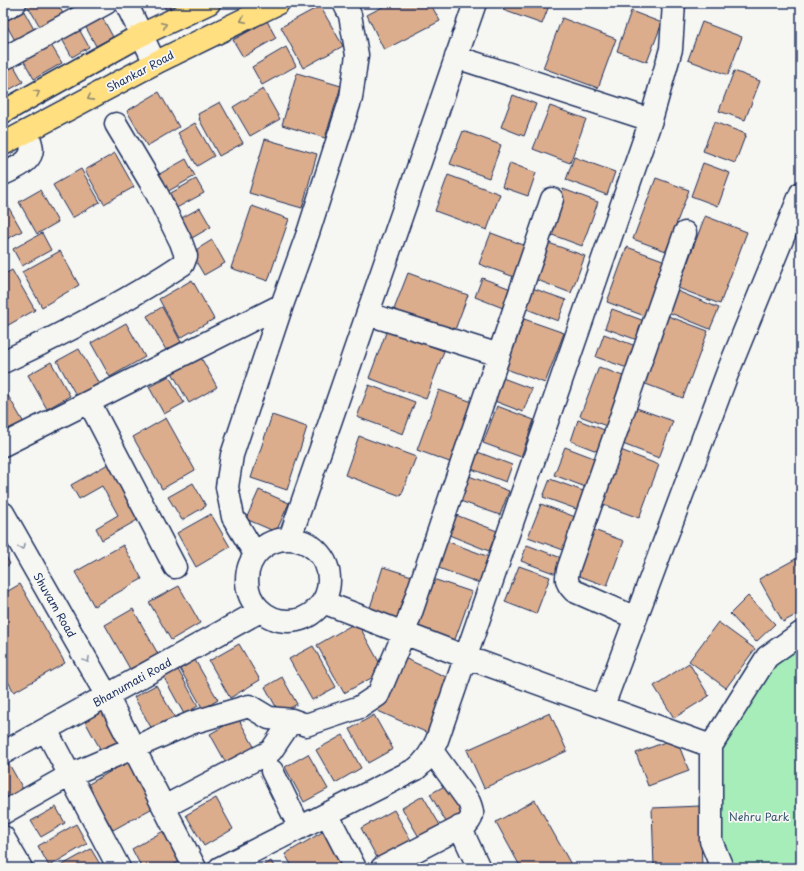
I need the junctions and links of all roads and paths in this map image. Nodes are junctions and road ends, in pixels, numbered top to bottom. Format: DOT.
graph roads {
  1 [pos="15,3"];
  2 [pos="106,3"];
  3 [pos="126,3"];
  4 [pos="209,3"];
  5 [pos="278,3"];
  6 [pos="344,3"];
  7 [pos="475,3"];
  8 [pos="674,3"];
  9 [pos="3,9"];
  10 [pos="141,35"];
  11 [pos="456,58"];
  12 [pos="3,59"];
  13 [pos="154,63"];
  14 [pos="3,112"];
  15 [pos="651,120"];
  16 [pos="116,124"];
  17 [pos="29,142"];
  18 [pos="3,144"];
  19 [pos="3,174"];
  20 [pos="801,193"];
  21 [pos="552,199"];
  22 [pos="685,233"];
  23 [pos="282,305"];
  24 [pos="368,314"];
  25 [pos="499,355"];
  26 [pos="3,362"];
  27 [pos="89,402"];
  28 [pos="3,445"];
  29 [pos="3,513"];
  30 [pos="290,538"];
  31 [pos="255,554"];
  32 [pos="175,567"];
  33 [pos="323,602"];
  34 [pos="260,611"];
  35 [pos="636,618"];
  36 [pos="404,633"];
  37 [pos="801,633"];
  38 [pos="466,657"];
  39 [pos="107,696"];
  40 [pos="603,706"];
  41 [pos="292,720"];
  42 [pos="46,730"];
  43 [pos="711,746"];
  44 [pos="133,747"];
  45 [pos="432,751"];
  46 [pos="3,753"];
  47 [pos="272,771"];
  48 [pos="70,775"];
  49 [pos="164,807"];
  50 [pos="3,813"];
  51 [pos="327,814"];
  52 [pos="460,827"];
  53 [pos="300,828"];
  54 [pos="3,837"];
  55 [pos="223,867"];
  56 [pos="21,868"];
  57 [pos="119,868"];
  58 [pos="195,868"];
  59 [pos="354,868"];
  60 [pos="382,868"];
  61 [pos="479,868"];
  62 [pos="722,868"];
  1 -- 9 [label="street"];
  2 -- 12 [label="street"];
  3 -- 10 [label="street"];
  10 -- 4 [label="main road, one-way"];
  5 -- 13 [label="main road, Shankar Road, one-way"];
  6 -- 23 [label="street"];
  7 -- 11 [label="street"];
  8 -- 15 [label="street"];
  10 -- 13 [label="street"];
  14 -- 10 [label="main road, one-way"];
  11 -- 15 [label="street"];
  11 -- 24 [label="street"];
  13 -- 17 [label="main road, Shankar Road, one-way"];
  15 -- 38 [label="street"];
  16 -- 26 [label="street"];
  17 -- 18 [label="main road, Shankar Road"];
  17 -- 19 [label="street"];
  20 -- 35 [label="street"];
  21 -- 25 [label="street"];
  22 -- 35 [label="street"];
  23 -- 27 [label="street"];
  23 -- 31 [label="street"];
  24 -- 25 [label="street"];
  24 -- 30 [label="street"];
  25 -- 36 [label="street"];
  27 -- 28 [label="street"];
  27 -- 32 [label="street"];
  29 -- 39 [label="street, Shuvam Road, one-way"];
  30 -- 31 [label="street"];
  30 -- 33 [label="street"];
  31 -- 34 [label="street"];
  33 -- 34 [label="street"];
  33 -- 36 [label="street"];
  34 -- 39 [label="street, Bhanumati Road"];
  35 -- 40 [label="street"];
  36 -- 38 [label="street"];
  36 -- 41 [label="street"];
  37 -- 43 [label="street"];
  38 -- 40 [label="street"];
  38 -- 45 [label="street"];
  39 -- 42 [label="street, Bhanumati Road"];
  39 -- 44 [label="street, Shuvam Road"];
  40 -- 43 [label="street"];
  41 -- 44 [label="street"];
  41 -- 49 [label="street"];
  42 -- 46 [label="street, Bhanumati Road"];
  42 -- 48 [label="street"];
  43 -- 62 [label="street"];
  44 -- 48 [label="street"];
  44 -- 49 [label="street, Shuvam Road"];
  45 -- 51 [label="street"];
  45 -- 52 [label="street"];
  47 -- 53 [label="street"];
  48 -- 50 [label="street"];
  48 -- 57 [label="street"];
  49 -- 58 [label="street, Shuvam Road"];
  51 -- 53 [label="street"];
  51 -- 59 [label="street"];
  52 -- 60 [label="street"];
  52 -- 61 [label="street"];
  53 -- 55 [label="street"];
  54 -- 56 [label="street"];
}
